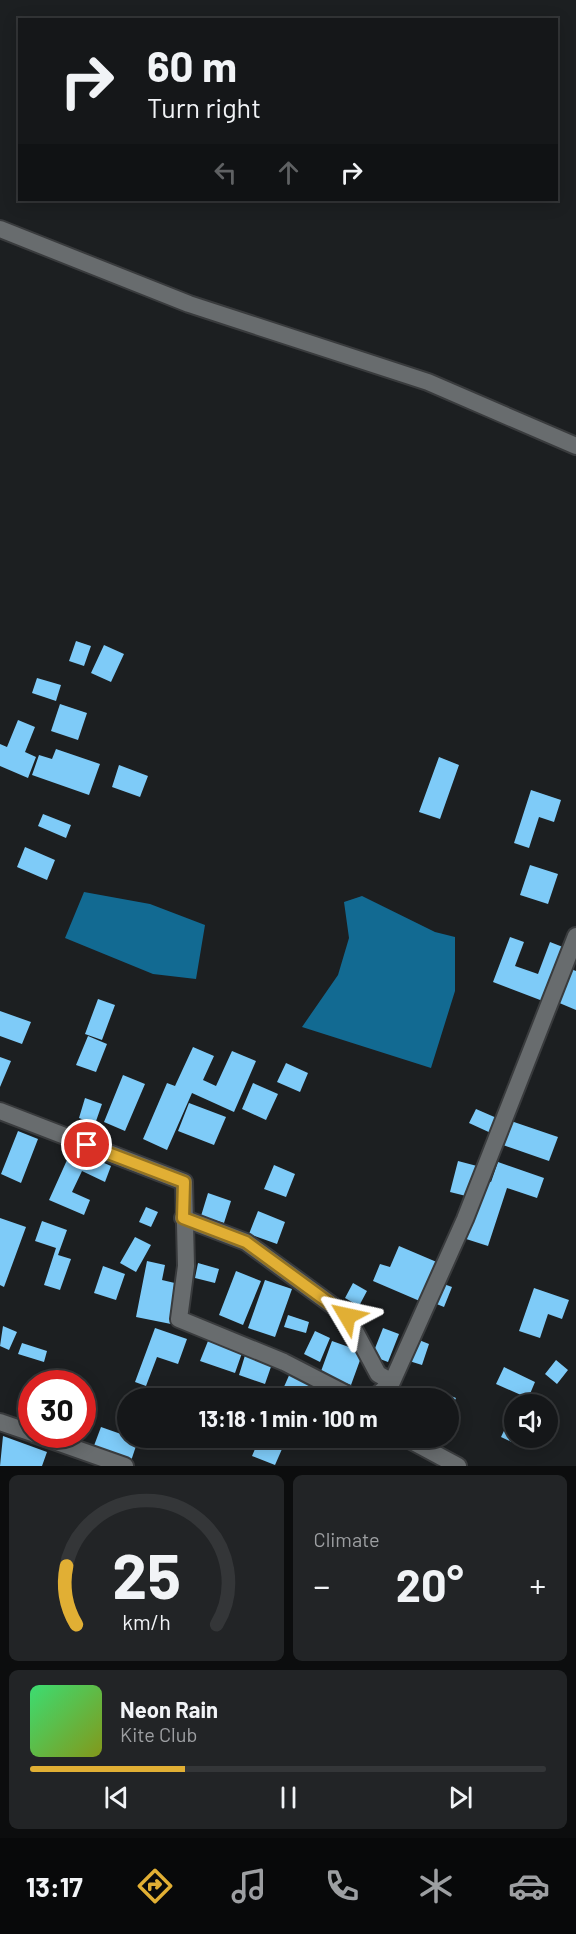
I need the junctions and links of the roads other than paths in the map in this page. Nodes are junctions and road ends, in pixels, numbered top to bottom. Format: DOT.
graph roads {
  1 [pos="0,229"];
  2 [pos="576,447"];
  3 [pos="576,936"];
  4 [pos="0,1111"];
  5 [pos="183,1218"];
  6 [pos="392,1382"];
  7 [pos="335,1388"];
  8 [pos="385,1388"];
  9 [pos="0,1422"];
  10 [pos="18,1429"];
  11 [pos="73,1448"];
  12 [pos="424,1448"];
  13 [pos="125,1466"];
  14 [pos="458,1466"];
  1 -- 2 [label="street"];
  3 -- 6 [label="street"];
  4 -- 5 [label="street"];
  5 -- 6 [label="street"];
  5 -- 7 [label="street"];
  6 -- 8 [label="street"];
  9 -- 10 [label="street"];
  11 -- 13 [label="street"];
  12 -- 14 [label="street"];
}
